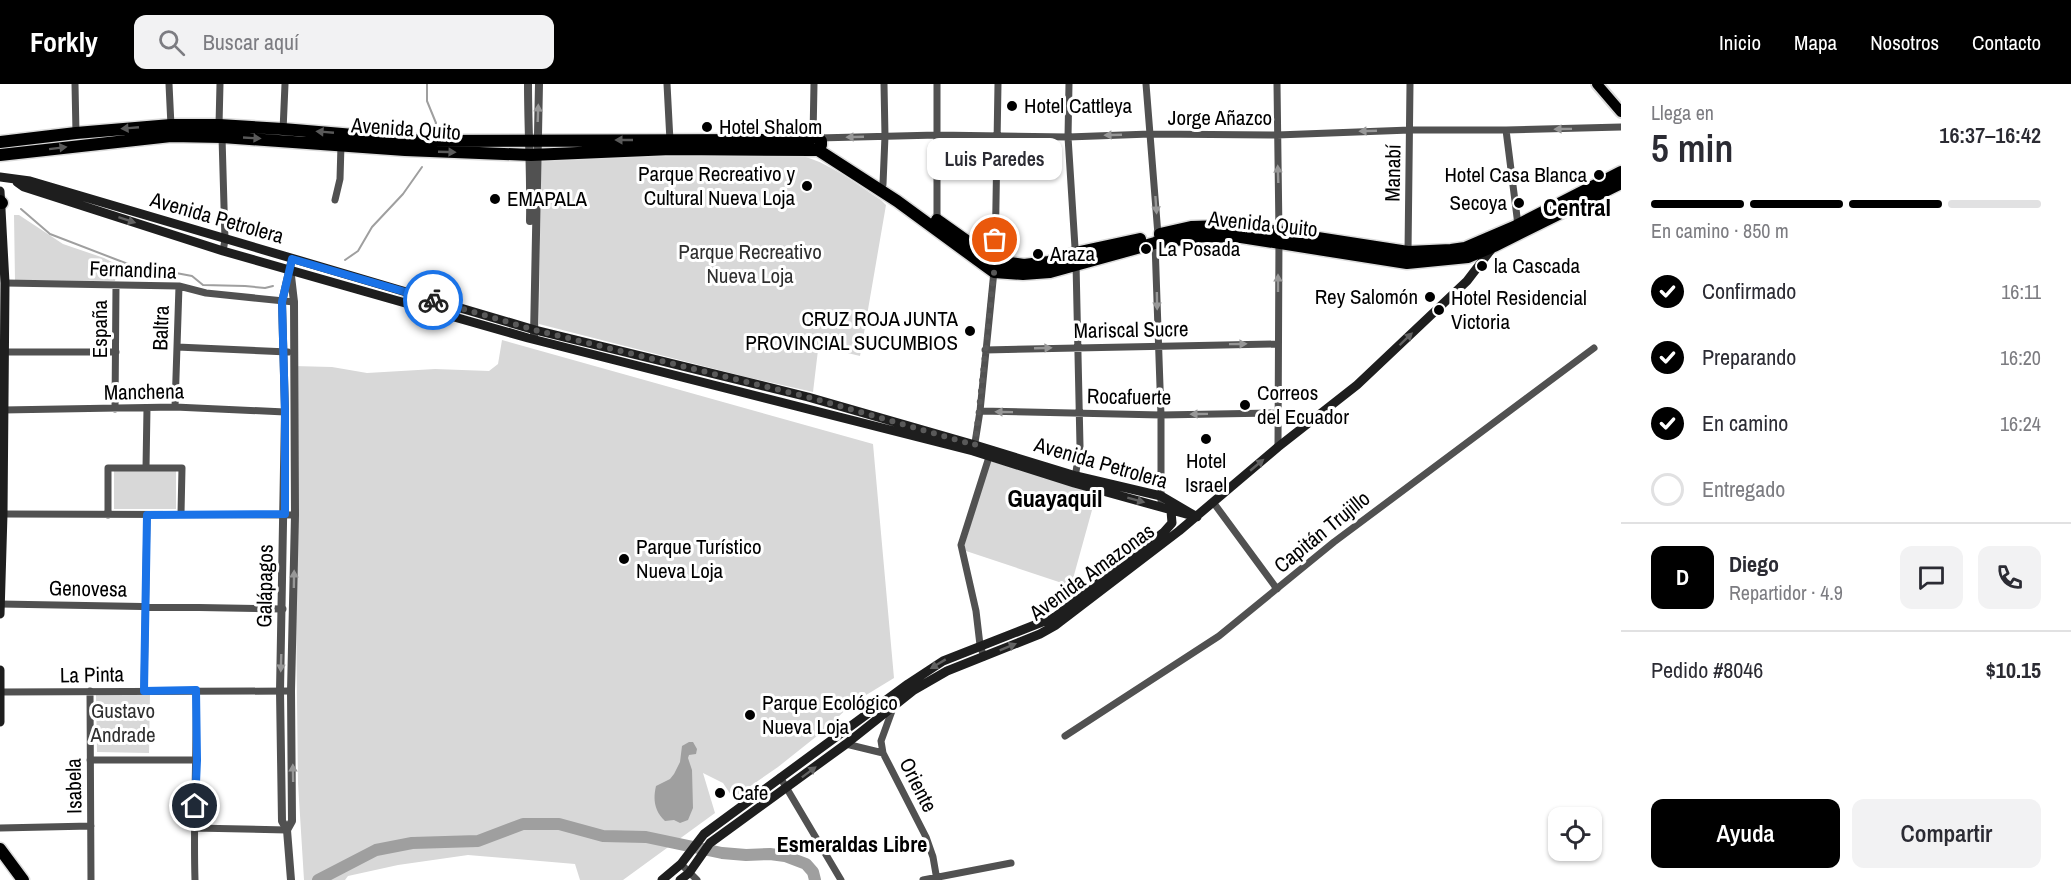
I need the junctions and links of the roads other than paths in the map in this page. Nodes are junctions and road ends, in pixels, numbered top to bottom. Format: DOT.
graph roads {
  1 [pos="75,84"];
  2 [pos="169,84"];
  3 [pos="220,84"];
  4 [pos="285,84"];
  5 [pos="528,84"];
  6 [pos="539,84"];
  7 [pos="667,84"];
  8 [pos="814,84"];
  9 [pos="884,84"];
  10 [pos="937,84"];
  11 [pos="998,84"];
  12 [pos="1069,84"];
  13 [pos="1146,84"];
  14 [pos="1277,84"];
  15 [pos="1410,84"];
  16 [pos="1597,84"];
  17 [pos="1621,112"];
  18 [pos="1621,127"];
  19 [pos="1410,130"];
  20 [pos="1506,130"];
  21 [pos="171,131"];
  22 [pos="220,131"];
  23 [pos="76,133"];
  24 [pos="283,134"];
  25 [pos="1150,134"];
  26 [pos="937,135"];
  27 [pos="997,135"];
  28 [pos="1277,135"];
  29 [pos="885,136"];
  30 [pos="1068,137"];
  31 [pos="532,141"];
  32 [pos="0,142"];
  33 [pos="815,143"];
  34 [pos="341,145"];
  35 [pos="670,145"];
  36 [pos="534,154"];
  37 [pos="0,155"];
  38 [pos="1621,172"];
  39 [pos="0,177"];
  40 [pos="13,179"];
  41 [pos="1621,183"];
  42 [pos="883,184"];
  43 [pos="1,199"];
  44 [pos="335,200"];
  45 [pos="935,223"];
  46 [pos="1518,225"];
  47 [pos="1279,238"];
  48 [pos="1157,239"];
  49 [pos="225,240"];
  50 [pos="1494,246"];
  51 [pos="223,251"];
  52 [pos="1408,257"];
  53 [pos="1076,258"];
  54 [pos="292,259"];
  55 [pos="994,267"];
  56 [pos="290,270"];
  57 [pos="5,283"];
  58 [pos="116,285"];
  59 [pos="179,286"];
  60 [pos="282,302"];
  61 [pos="294,302"];
  62 [pos="532,333"];
  63 [pos="1278,344"];
  64 [pos="177,346"];
  65 [pos="1158,346"];
  66 [pos="1077,347"];
  67 [pos="1594,348"];
  68 [pos="985,350"];
  69 [pos="283,351"];
  70 [pos="3,352"];
  71 [pos="116,352"];
  72 [pos="293,353"];
  73 [pos="175,407"];
  74 [pos="147,408"];
  75 [pos="115,409"];
  76 [pos="3,410"];
  77 [pos="980,411"];
  78 [pos="285,412"];
  79 [pos="1078,413"];
  80 [pos="1278,413"];
  81 [pos="1161,415"];
  82 [pos="1278,447"];
  83 [pos="974,448"];
  84 [pos="989,457"];
  85 [pos="146,468"];
  86 [pos="1075,480"];
  87 [pos="1161,496"];
  88 [pos="1213,502"];
  89 [pos="1161,507"];
  90 [pos="1171,511"];
  91 [pos="3,514"];
  92 [pos="181,514"];
  93 [pos="285,514"];
  94 [pos="295,514"];
  95 [pos="108,515"];
  96 [pos="147,515"];
  97 [pos="1197,516"];
  98 [pos="1277,589"];
  99 [pos="0,604"];
  100 [pos="145,606"];
  101 [pos="283,609"];
  102 [pos="0,614"];
  103 [pos="980,645"];
  104 [pos="984,657"];
  105 [pos="0,670"];
  106 [pos="196,690"];
  107 [pos="90,691"];
  108 [pos="144,691"];
  109 [pos="280,691"];
  110 [pos="291,691"];
  111 [pos="1,692"];
  112 [pos="894,704"];
  113 [pos="0,722"];
  114 [pos="1065,736"];
  115 [pos="846,744"];
  116 [pos="883,753"];
  117 [pos="90,760"];
  118 [pos="197,760"];
  119 [pos="780,777"];
  120 [pos="787,788"];
  121 [pos="91,826"];
  122 [pos="0,828"];
  123 [pos="194,828"];
  124 [pos="286,831"];
  125 [pos="0,849"];
  126 [pos="683,860"];
  127 [pos="1011,863"];
  128 [pos="691,869"];
  129 [pos="937,879"];
  130 [pos="22,880"];
  131 [pos="91,880"];
  132 [pos="195,880"];
  133 [pos="291,880"];
  134 [pos="662,880"];
  135 [pos="680,880"];
  136 [pos="697,880"];
  137 [pos="841,880"];
  138 [pos="923,880"];
  1 -- 23 [label="street"];
  2 -- 21 [label="street"];
  3 -- 22 [label="street"];
  4 -- 24 [label="street"];
  5 -- 31 [label="street"];
  31 -- 6 [label="street, one-way"];
  7 -- 35 [label="street"];
  8 -- 33 [label="street"];
  9 -- 29 [label="street"];
  10 -- 26 [label="street"];
  11 -- 27 [label="street"];
  12 -- 30 [label="street"];
  13 -- 25 [label="street"];
  14 -- 28 [label="street"];
  15 -- 19 [label="street, Manabí"];
  16 -- 17 [label="main road"];
  18 -- 20 [label="street, Jorge Añazco, one-way"];
  19 -- 20 [label="street, Jorge Añazco"];
  19 -- 28 [label="street, Jorge Añazco, one-way"];
  19 -- 52 [label="street, Manabí"];
  20 -- 46 [label="street"];
  21 -- 22 [label="highway, Avenida Quito"];
  21 -- 23 [label="highway, Avenida Quito, one-way"];
  37 -- 21 [label="highway, Avenida Quito, one-way"];
  22 -- 24 [label="highway, Avenida Quito"];
  22 -- 49 [label="street"];
  23 -- 32 [label="highway, Avenida Quito"];
  31 -- 24 [label="highway, Avenida Quito, one-way"];
  24 -- 34 [label="highway, Avenida Quito"];
  25 -- 28 [label="street, Jorge Añazco"];
  25 -- 30 [label="street, Jorge Añazco, one-way"];
  25 -- 48 [label="street, one-way"];
  26 -- 27 [label="street, Jorge Añazco"];
  26 -- 29 [label="street, Jorge Añazco"];
  26 -- 45 [label="street"];
  27 -- 30 [label="street, Jorge Añazco"];
  27 -- 55 [label="street"];
  47 -- 28 [label="street, one-way"];
  29 -- 33 [label="street, Jorge Añazco, one-way"];
  29 -- 42 [label="street"];
  30 -- 53 [label="street"];
  35 -- 31 [label="highway, Avenida Quito, one-way"];
  31 -- 36 [label="street"];
  33 -- 35 [label="highway, Avenida Quito"];
  33 -- 42 [label="highway"];
  33 -- 45 [label="highway"];
  34 -- 36 [label="highway, Avenida Quito, one-way"];
  34 -- 44 [label="street"];
  35 -- 36 [label="highway, Avenida Quito"];
  36 -- 62 [label="street"];
  38 -- 46 [label="highway, Avenida Quito"];
  39 -- 40 [label="main road, Avenida Petrolera"];
  40 -- 49 [label="main road, Avenida Petrolera"];
  40 -- 51 [label="main road, Avenida Petrolera, one-way"];
  41 -- 50 [label="highway, Avenida Quito"];
  42 -- 45 [label="highway"];
  43 -- 57 [label="main road"];
  45 -- 55 [label="highway"];
  46 -- 52 [label="highway, Avenida Quito"];
  47 -- 48 [label="highway, Avenida Quito"];
  47 -- 52 [label="highway, Avenida Quito"];
  63 -- 47 [label="street, one-way"];
  48 -- 53 [label="highway, Avenida Quito"];
  48 -- 65 [label="street, one-way"];
  49 -- 51 [label="street"];
  49 -- 54 [label="main road, Avenida Petrolera"];
  50 -- 52 [label="highway, Avenida Quito"];
  82 -- 50 [label="main road, Avenida Amazonas, one-way"];
  51 -- 56 [label="main road, Avenida Petrolera"];
  53 -- 55 [label="highway, Avenida Quito"];
  53 -- 66 [label="street"];
  54 -- 56 [label="street, Galápagos"];
  54 -- 62 [label="main road, Avenida Petrolera"];
  55 -- 68 [label="street"];
  56 -- 60 [label="street, Galápagos"];
  56 -- 61 [label="street, Galápagos"];
  56 -- 62 [label="main road, Avenida Petrolera"];
  57 -- 58 [label="street, Fernandina"];
  57 -- 70 [label="main road"];
  58 -- 59 [label="street, Fernandina"];
  58 -- 71 [label="street, España"];
  59 -- 60 [label="street, Fernandina"];
  59 -- 64 [label="street, Baltra"];
  60 -- 61 [label="street, Fernandina"];
  60 -- 69 [label="street, Galápagos"];
  61 -- 72 [label="street, Galápagos"];
  62 -- 83 [label="main road, Avenida Petrolera"];
  65 -- 63 [label="street, Mariscal Sucre, one-way"];
  63 -- 80 [label="street"];
  64 -- 69 [label="street"];
  64 -- 73 [label="street, Baltra"];
  65 -- 66 [label="street, Mariscal Sucre"];
  65 -- 81 [label="street"];
  68 -- 66 [label="street, Mariscal Sucre, one-way"];
  66 -- 79 [label="street"];
  67 -- 98 [label="street, Capitán Trujillo"];
  68 -- 77 [label="street"];
  69 -- 72 [label="street"];
  69 -- 78 [label="street, Galápagos"];
  70 -- 71 [label="street"];
  70 -- 76 [label="main road"];
  71 -- 75 [label="street, España"];
  72 -- 94 [label="street, Galápagos"];
  73 -- 74 [label="street, Manchena"];
  73 -- 78 [label="street, Manchena"];
  74 -- 75 [label="street, Manchena"];
  74 -- 85 [label="street"];
  75 -- 76 [label="street, Manchena"];
  76 -- 91 [label="main road"];
  79 -- 77 [label="street, Rocafuerte, one-way"];
  77 -- 83 [label="street"];
  78 -- 93 [label="street, Galápagos"];
  79 -- 81 [label="street, Rocafuerte"];
  79 -- 86 [label="street"];
  80 -- 81 [label="street, Rocafuerte, one-way"];
  80 -- 82 [label="street"];
  81 -- 87 [label="street"];
  88 -- 82 [label="main road, Avenida Amazonas, one-way"];
  83 -- 84 [label="main road, Avenida Petrolera"];
  83 -- 86 [label="main road, Avenida Petrolera"];
  84 -- 86 [label="main road, Avenida Petrolera"];
  84 -- 103 [label="street"];
  85 -- 92 [label="street"];
  85 -- 95 [label="street"];
  86 -- 87 [label="main road, Avenida Petrolera"];
  86 -- 89 [label="main road, Avenida Petrolera, one-way"];
  87 -- 89 [label="street"];
  87 -- 97 [label="main road, Avenida Petrolera"];
  88 -- 97 [label="main road, Avenida Amazonas"];
  88 -- 98 [label="street"];
  89 -- 90 [label="main road, Avenida Petrolera"];
  90 -- 97 [label="main road, Avenida Petrolera"];
  90 -- 103 [label="main road, Avenida Amazonas"];
  91 -- 95 [label="street"];
  91 -- 99 [label="main road"];
  92 -- 93 [label="street"];
  92 -- 96 [label="street"];
  93 -- 94 [label="street"];
  93 -- 101 [label="street, Galápagos"];
  110 -- 94 [label="street, Galápagos, one-way"];
  95 -- 96 [label="street"];
  96 -- 100 [label="street"];
  104 -- 97 [label="main road, Avenida Amazonas, one-way"];
  98 -- 114 [label="street, Capitán Trujillo"];
  99 -- 100 [label="street, Genovesa"];
  99 -- 102 [label="main road"];
  100 -- 101 [label="street, Genovesa"];
  100 -- 108 [label="street"];
  101 -- 109 [label="street, Galápagos, one-way"];
  103 -- 104 [label="street"];
  103 -- 119 [label="main road, Avenida Amazonas, one-way"];
  104 -- 112 [label="main road, Avenida Amazonas"];
  105 -- 111 [label="main road"];
  106 -- 108 [label="street, La Pinta"];
  106 -- 109 [label="street, La Pinta"];
  106 -- 118 [label="street"];
  107 -- 108 [label="street, La Pinta"];
  107 -- 111 [label="street, La Pinta"];
  107 -- 117 [label="street, Isabela"];
  109 -- 110 [label="street, La Pinta"];
  109 -- 124 [label="street, Galápagos"];
  124 -- 110 [label="street, Galápagos, one-way"];
  111 -- 113 [label="main road"];
  112 -- 115 [label="main road, Avenida Amazonas"];
  112 -- 116 [label="street, Oriente"];
  115 -- 116 [label="street"];
  120 -- 115 [label="main road, Avenida Amazonas, one-way"];
  116 -- 129 [label="street, Oriente"];
  117 -- 118 [label="street"];
  117 -- 121 [label="street, Isabela"];
  118 -- 123 [label="street"];
  119 -- 120 [label="street"];
  119 -- 126 [label="main road, Avenida Amazonas"];
  120 -- 128 [label="main road, Avenida Amazonas"];
  120 -- 137 [label="street"];
  121 -- 122 [label="street"];
  121 -- 131 [label="street, Isabela"];
  123 -- 124 [label="street"];
  123 -- 132 [label="street"];
  124 -- 133 [label="street, Galápagos"];
  125 -- 130 [label="highway"];
  126 -- 128 [label="street"];
  126 -- 134 [label="main road, Avenida Amazonas"];
  127 -- 129 [label="street"];
  128 -- 135 [label="main road, Avenida Amazonas"];
  128 -- 136 [label="street"];
  129 -- 138 [label="street"];
}
